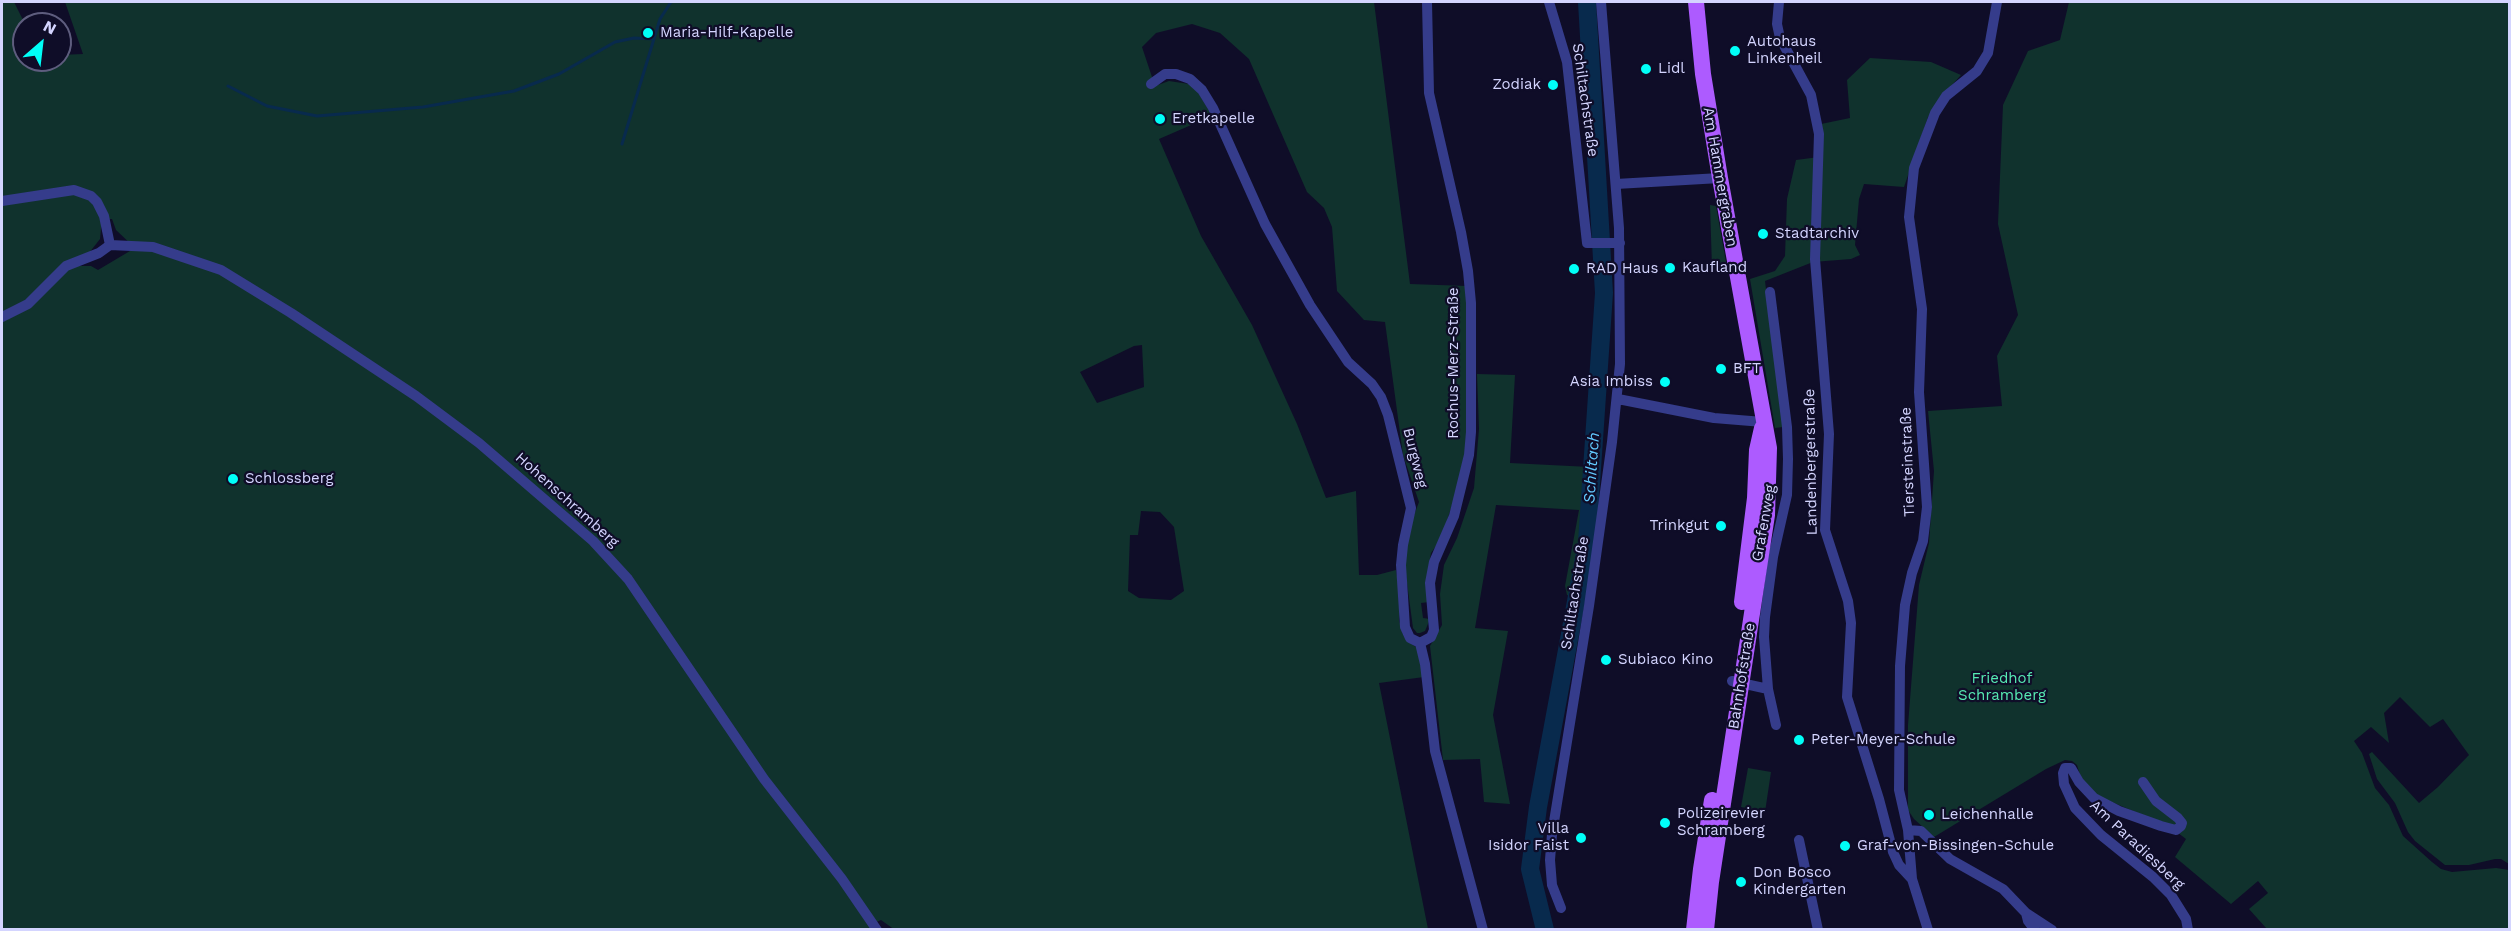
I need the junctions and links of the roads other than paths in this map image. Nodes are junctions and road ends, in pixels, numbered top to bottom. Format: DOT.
graph roads {
  1 [pos="1427,2"];
  2 [pos="1549,2"];
  3 [pos="1601,2"];
  4 [pos="1696,2"];
  5 [pos="1779,2"];
  6 [pos="1989,2"];
  7 [pos="1996,2"];
  8 [pos="1993,15"];
  9 [pos="1150,84"];
  10 [pos="1720,178"];
  11 [pos="1616,184"];
  12 [pos="2,201"];
  13 [pos="1615,243"];
  14 [pos="110,245"];
  15 [pos="1770,292"];
  16 [pos="2,317"];
  17 [pos="1618,399"];
  18 [pos="1763,422"];
  19 [pos="1420,643"];
  20 [pos="1736,682"];
  21 [pos="1768,688"];
  22 [pos="1776,725"];
  23 [pos="2143,783"];
  24 [pos="1908,830"];
  25 [pos="1799,840"];
  26 [pos="1912,879"];
  27 [pos="1561,908"];
  28 [pos="2026,913"];
  29 [pos="877,930"];
  30 [pos="1483,930"];
  31 [pos="1694,930"];
  32 [pos="1706,930"];
  33 [pos="1818,930"];
  34 [pos="1928,930"];
  35 [pos="2035,930"];
  36 [pos="2052,930"];
  37 [pos="2064,930"];
  38 [pos="2188,930"];
  1 -- 19 [label="street, Rochus-Merz-Straße"];
  2 -- 13 [label="street, Schiltachstraße"];
  3 -- 11 [label="street, Schiltachstraße"];
  4 -- 10 [label="main road, Am Hammergraben"];
  5 -- 26 [label="street, Landenbergerstraße"];
  6 -- 8 [label="street, Tiersteinstraße"];
  7 -- 8 [label="street, Tiersteinstraße"];
  8 -- 24 [label="street, Tiersteinstraße"];
  9 -- 19 [label="street, Burgweg"];
  10 -- 11 [label="street"];
  10 -- 18 [label="main road, Am Hammergraben"];
  11 -- 13 [label="street, Schiltachstraße"];
  12 -- 14 [label="street"];
  13 -- 17 [label="street, Schiltachstraße"];
  14 -- 16 [label="street"];
  14 -- 29 [label="street, Hohenschramberg"];
  15 -- 21 [label="street, Grafenweg"];
  17 -- 18 [label="street"];
  17 -- 27 [label="street, Schiltachstraße"];
  18 -- 20 [label="main road, Bahnhofstraße"];
  19 -- 30 [label="street, Burgweg"];
  20 -- 21 [label="street"];
  20 -- 31 [label="main road, Bahnhofstraße"];
  20 -- 32 [label="main road, Bahnhofstraße"];
  21 -- 22 [label="street, Grafenweg"];
  23 -- 38 [label="street, Am Paradiesberg"];
  24 -- 26 [label="street, Tiersteinstraße"];
  24 -- 28 [label="street"];
  25 -- 33 [label="street"];
  26 -- 34 [label="street, Tiersteinstraße"];
  28 -- 35 [label="street"];
  28 -- 36 [label="street"];
  36 -- 37 [label="street"];
}
